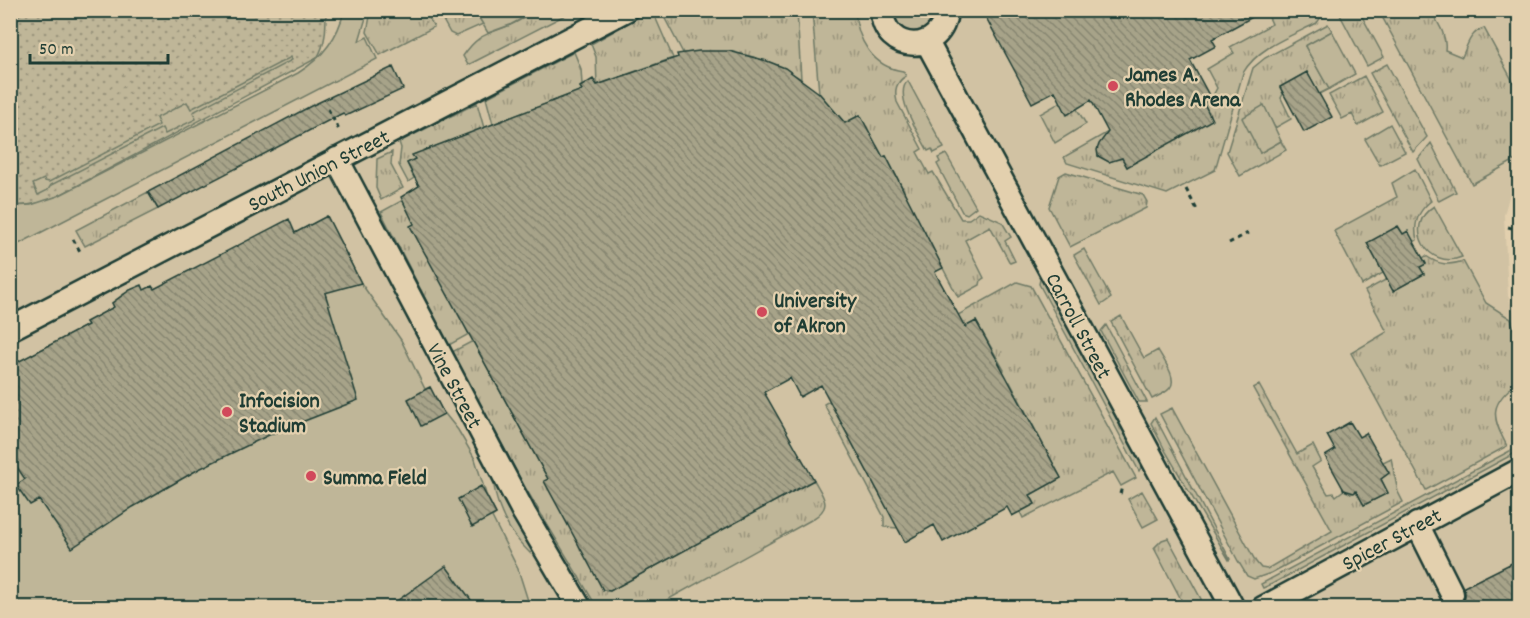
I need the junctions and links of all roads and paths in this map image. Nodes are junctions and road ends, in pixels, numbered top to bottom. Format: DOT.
graph roads {
  1 [pos="626,10"];
  2 [pos="882,10"];
  3 [pos="946,10"];
  4 [pos="927,42"];
  5 [pos="328,109"];
  6 [pos="339,130"];
  7 [pos="337,159"];
  8 [pos="1186,189"];
  9 [pos="1197,210"];
  10 [pos="1508,227"];
  11 [pos="1520,230"];
  12 [pos="1248,233"];
  13 [pos="73,239"];
  14 [pos="1229,243"];
  15 [pos="81,254"];
  16 [pos="10,329"];
  17 [pos="1520,470"];
  18 [pos="1122,487"];
  19 [pos="1120,495"];
  20 [pos="1417,524"];
  21 [pos="1452,594"];
  22 [pos="580,608"];
  23 [pos="1233,608"];
  24 [pos="1263,608"];
  1 -- 7 [label="street, South Union Street"];
  2 -- 4 [label="street"];
  3 -- 4 [label="street"];
  4 -- 23 [label="street, Carroll Street"];
  5 -- 6 [label="path"];
  7 -- 16 [label="street, South Union Street"];
  7 -- 22 [label="street, Vine Street"];
  8 -- 9 [label="path"];
  10 -- 11 [label="path"];
  12 -- 14 [label="path"];
  13 -- 15 [label="path"];
  17 -- 20 [label="street, Spicer Street"];
  18 -- 19 [label="path"];
  20 -- 21 [label="street"];
  20 -- 24 [label="street, Spicer Street"];
}
